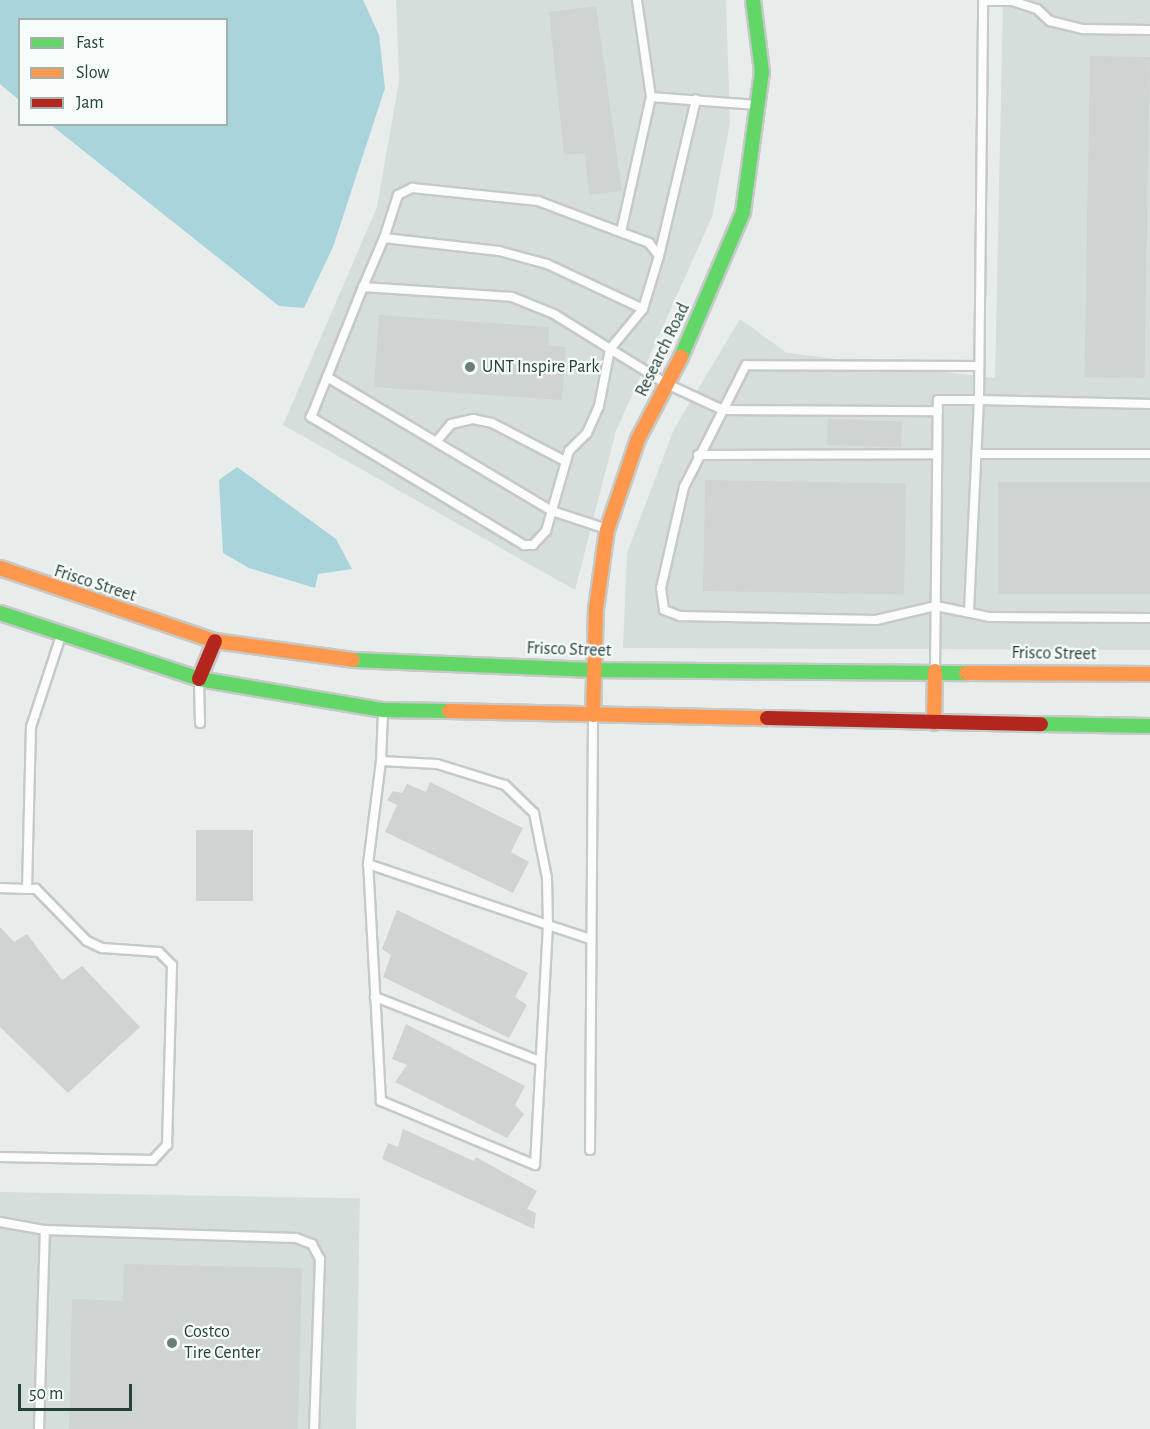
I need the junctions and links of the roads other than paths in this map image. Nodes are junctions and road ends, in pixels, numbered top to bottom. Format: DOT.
graph roads {
  1 [pos="637,0"];
  2 [pos="753,0"];
  3 [pos="983,0"];
  4 [pos="1150,30"];
  5 [pos="651,97"];
  6 [pos="696,99"];
  7 [pos="757,105"];
  8 [pos="621,232"];
  9 [pos="384,238"];
  10 [pos="659,256"];
  11 [pos="363,287"];
  12 [pos="644,309"];
  13 [pos="610,349"];
  14 [pos="980,366"];
  15 [pos="327,377"];
  16 [pos="667,384"];
  17 [pos="979,400"];
  18 [pos="1150,404"];
  19 [pos="723,410"];
  20 [pos="938,411"];
  21 [pos="436,442"];
  22 [pos="937,454"];
  23 [pos="977,454"];
  24 [pos="1150,454"];
  25 [pos="698,455"];
  26 [pos="565,461"];
  27 [pos="552,511"];
  28 [pos="607,530"];
  29 [pos="0,568"];
  30 [pos="936,606"];
  31 [pos="969,611"];
  32 [pos="0,614"];
  33 [pos="1150,618"];
  34 [pos="62,634"];
  35 [pos="215,640"];
  36 [pos="593,670"];
  37 [pos="935,671"];
  38 [pos="1150,674"];
  39 [pos="199,679"];
  40 [pos="383,710"];
  41 [pos="593,715"];
  42 [pos="200,723"];
  43 [pos="934,723"];
  44 [pos="1150,726"];
  45 [pos="381,761"];
  46 [pos="368,864"];
  47 [pos="0,888"];
  48 [pos="27,889"];
  49 [pos="548,925"];
  50 [pos="590,939"];
  51 [pos="375,997"];
  52 [pos="540,1061"];
  53 [pos="590,1150"];
  54 [pos="0,1157"];
  55 [pos="0,1222"];
  56 [pos="45,1230"];
  57 [pos="39,1429"];
  58 [pos="315,1429"];
  1 -- 5 [label="lane"];
  2 -- 7 [label="street, Research Road"];
  3 -- 4 [label="lane"];
  3 -- 14 [label="lane"];
  5 -- 6 [label="lane"];
  5 -- 8 [label="lane"];
  6 -- 7 [label="lane"];
  6 -- 10 [label="lane"];
  7 -- 16 [label="street, Research Road"];
  8 -- 9 [label="lane"];
  8 -- 10 [label="lane"];
  9 -- 11 [label="lane"];
  9 -- 12 [label="lane"];
  10 -- 12 [label="lane"];
  11 -- 13 [label="lane"];
  11 -- 15 [label="lane"];
  12 -- 13 [label="lane"];
  13 -- 16 [label="lane"];
  13 -- 26 [label="lane"];
  14 -- 17 [label="lane"];
  14 -- 19 [label="lane"];
  15 -- 21 [label="lane"];
  15 -- 27 [label="lane"];
  16 -- 19 [label="lane"];
  16 -- 28 [label="street, Research Road"];
  17 -- 18 [label="lane"];
  17 -- 20 [label="lane"];
  17 -- 23 [label="lane"];
  19 -- 20 [label="lane"];
  19 -- 25 [label="lane"];
  20 -- 22 [label="lane"];
  21 -- 26 [label="lane"];
  21 -- 27 [label="lane"];
  22 -- 25 [label="lane"];
  22 -- 30 [label="lane"];
  23 -- 24 [label="lane"];
  23 -- 31 [label="lane"];
  25 -- 30 [label="lane"];
  26 -- 27 [label="lane"];
  27 -- 28 [label="lane"];
  28 -- 36 [label="street, Research Road"];
  29 -- 35 [label="street, Frisco Street"];
  30 -- 31 [label="lane"];
  30 -- 37 [label="lane"];
  31 -- 33 [label="lane"];
  32 -- 34 [label="street"];
  34 -- 39 [label="street"];
  34 -- 48 [label="lane"];
  35 -- 36 [label="street, Frisco Street"];
  35 -- 39 [label="street"];
  36 -- 37 [label="street, Frisco Street"];
  36 -- 41 [label="street, Research Road"];
  37 -- 38 [label="street, Frisco Street"];
  37 -- 43 [label="street"];
  39 -- 40 [label="street"];
  39 -- 42 [label="lane"];
  40 -- 41 [label="street"];
  40 -- 45 [label="lane"];
  41 -- 43 [label="street"];
  41 -- 50 [label="lane"];
  43 -- 44 [label="street"];
  45 -- 46 [label="lane"];
  45 -- 49 [label="lane"];
  46 -- 49 [label="lane"];
  46 -- 51 [label="lane"];
  47 -- 48 [label="lane"];
  48 -- 54 [label="lane"];
  49 -- 50 [label="lane"];
  49 -- 52 [label="lane"];
  50 -- 53 [label="lane"];
  51 -- 52 [label="lane"];
  51 -- 52 [label="lane"];
  55 -- 56 [label="lane"];
  56 -- 57 [label="lane"];
  56 -- 58 [label="lane"];
}
